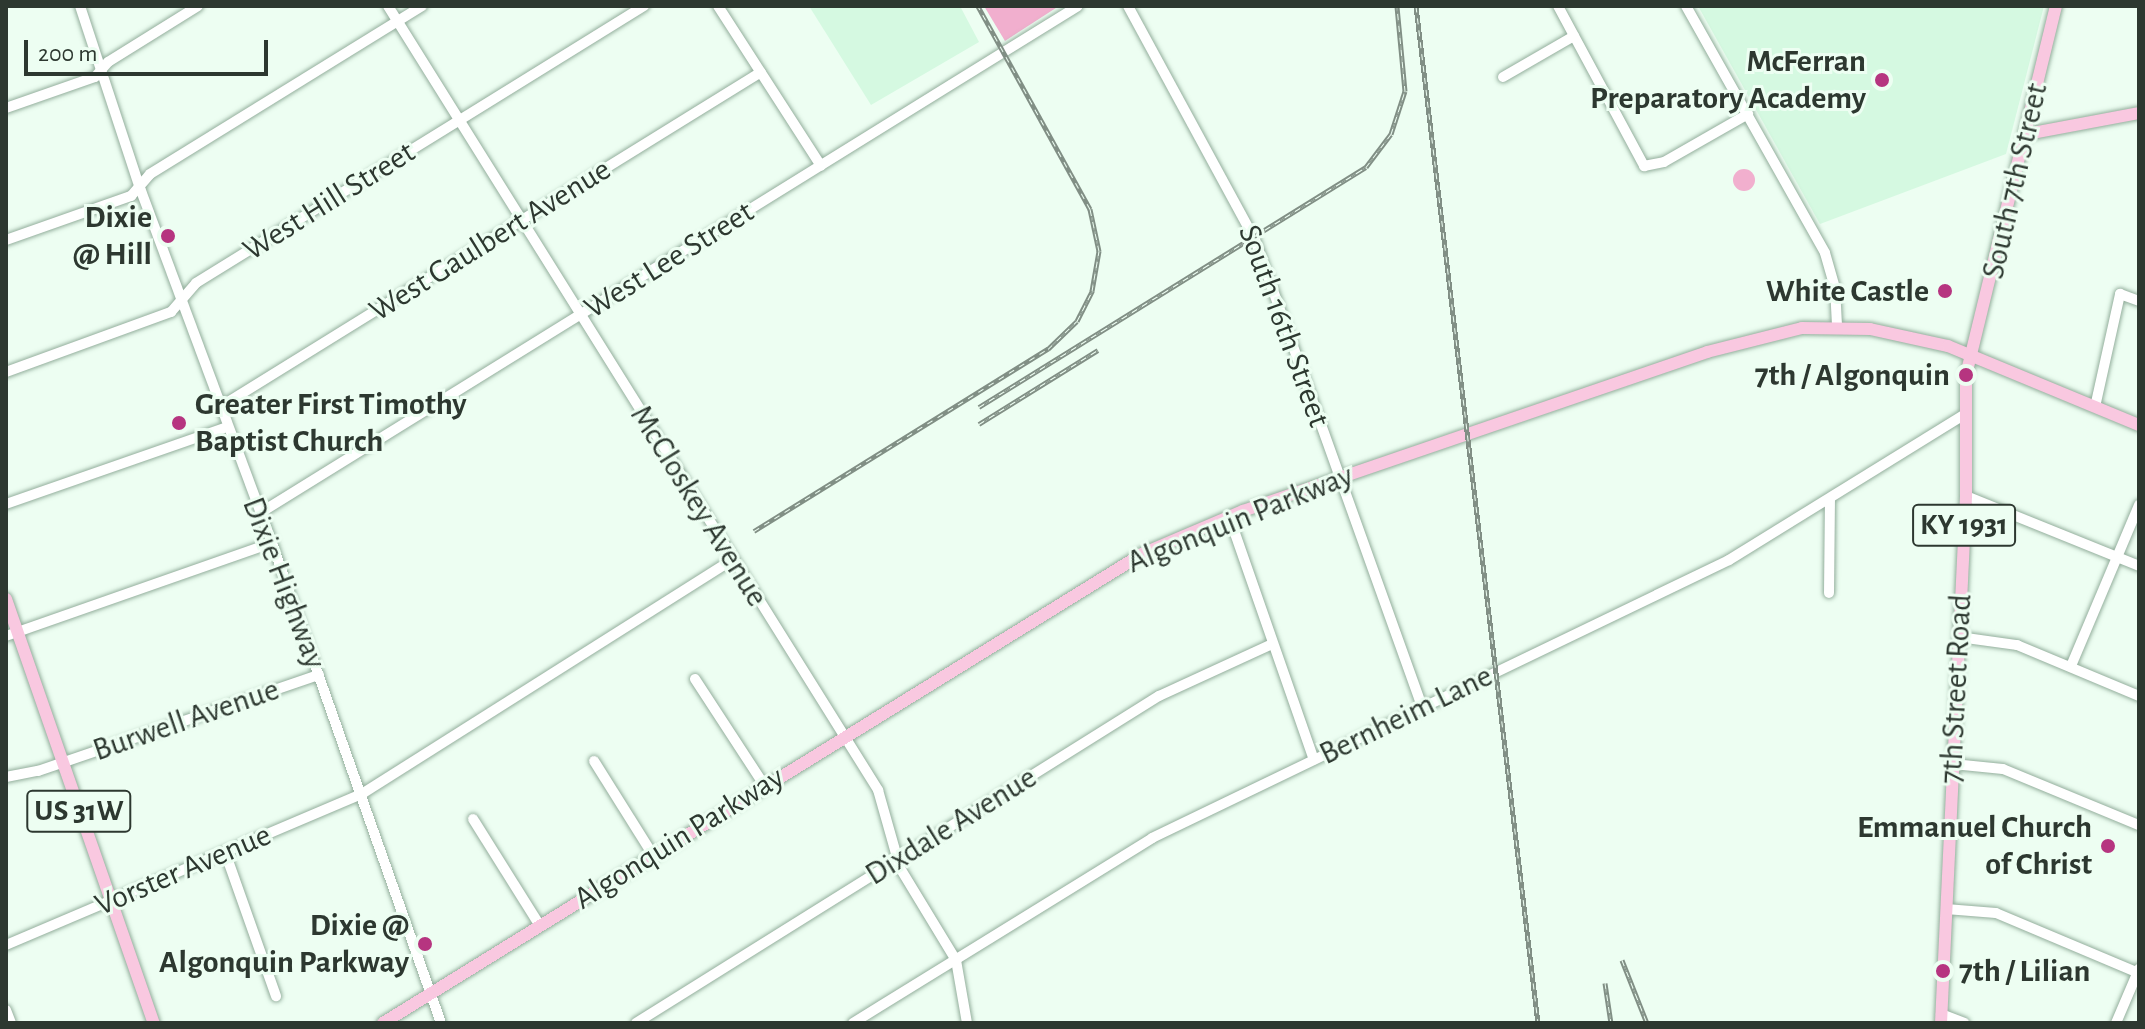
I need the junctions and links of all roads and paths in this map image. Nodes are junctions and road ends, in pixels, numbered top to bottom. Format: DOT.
graph roads {
  1 [pos="80,6"];
  2 [pos="198,6"];
  3 [pos="388,6"];
  4 [pos="422,6"];
  5 [pos="644,6"];
  6 [pos="718,6"];
  7 [pos="1078,6"];
  8 [pos="1128,6"];
  9 [pos="1558,6"];
  10 [pos="1686,6"];
  11 [pos="2056,6"];
  12 [pos="398,21"];
  13 [pos="1574,36"];
  14 [pos="102,69"];
  15 [pos="761,72"];
  16 [pos="1503,77"];
  17 [pos="6,108"];
  18 [pos="2139,113"];
  19 [pos="1748,114"];
  20 [pos="460,120"];
  21 [pos="2027,134"];
  22 [pos="821,166"];
  23 [pos="140,188"];
  24 [pos="521,220"];
  25 [pos="6,240"];
  26 [pos="181,301"];
  27 [pos="2139,301"];
  28 [pos="580,315"];
  29 [pos="1837,326"];
  30 [pos="1970,356"];
  31 [pos="6,372"];
  32 [pos="220,407"];
  33 [pos="2095,407"];
  34 [pos="1964,415"];
  35 [pos="2139,425"];
  36 [pos="227,427"];
  37 [pos="1340,477"];
  38 [pos="1966,496"];
  39 [pos="1830,500"];
  40 [pos="6,504"];
  41 [pos="2139,505"];
  42 [pos="260,513"];
  43 [pos="1229,516"];
  44 [pos="272,543"];
  45 [pos="2117,557"];
  46 [pos="733,559"];
  47 [pos="2139,566"];
  48 [pos="1829,593"];
  49 [pos="6,599"];
  50 [pos="12,634"];
  51 [pos="1959,637"];
  52 [pos="1272,644"];
  53 [pos="2071,666"];
  54 [pos="319,675"];
  55 [pos="695,679"];
  56 [pos="2139,696"];
  57 [pos="1422,707"];
  58 [pos="843,736"];
  59 [pos="1314,760"];
  60 [pos="594,761"];
  61 [pos="63,763"];
  62 [pos="1953,764"];
  63 [pos="6,777"];
  64 [pos="764,785"];
  65 [pos="360,795"];
  66 [pos="473,819"];
  67 [pos="2139,825"];
  68 [pos="225,852"];
  69 [pos="653,855"];
  70 [pos="897,860"];
  71 [pos="111,901"];
  72 [pos="1946,909"];
  73 [pos="540,926"];
  74 [pos="6,945"];
  75 [pos="956,960"];
  76 [pos="2139,971"];
  77 [pos="431,993"];
  78 [pos="276,996"];
  79 [pos="6,1010"];
  80 [pos="1941,1018"];
  81 [pos="11,1023"];
  82 [pos="154,1023"];
  83 [pos="383,1023"];
  84 [pos="441,1023"];
  85 [pos="636,1023"];
  86 [pos="853,1023"];
  87 [pos="967,1023"];
  88 [pos="1964,1023"];
  89 [pos="2116,1023"];
  1 -- 14 [label="street, Dixie Highway"];
  2 -- 14 [label="street"];
  3 -- 12 [label="street, McCloskey Avenue"];
  4 -- 12 [label="street"];
  5 -- 20 [label="street, West Hill Street"];
  6 -- 15 [label="street"];
  7 -- 22 [label="street, West Lee Street"];
  8 -- 37 [label="street, South 16th Street"];
  9 -- 13 [label="street"];
  10 -- 19 [label="street"];
  11 -- 21 [label="main road, South 7th Street"];
  12 -- 20 [label="street, McCloskey Avenue"];
  12 -- 23 [label="street"];
  13 -- 16 [label="street"];
  13 -- 19 [label="street"];
  14 -- 17 [label="street"];
  14 -- 23 [label="street, Dixie Highway"];
  15 -- 22 [label="street"];
  15 -- 24 [label="street, West Gaulbert Avenue"];
  18 -- 21 [label="main road"];
  19 -- 29 [label="street"];
  20 -- 24 [label="street, McCloskey Avenue"];
  20 -- 26 [label="street, West Hill Street"];
  21 -- 30 [label="main road, South 7th Street"];
  22 -- 28 [label="street, West Lee Street"];
  23 -- 25 [label="street"];
  23 -- 26 [label="street, Dixie Highway"];
  24 -- 28 [label="street, McCloskey Avenue"];
  24 -- 32 [label="street, West Gaulbert Avenue"];
  26 -- 31 [label="street, West Hill Street"];
  26 -- 32 [label="street, Dixie Highway"];
  27 -- 33 [label="street"];
  28 -- 42 [label="street, West Lee Street"];
  28 -- 46 [label="street, McCloskey Avenue"];
  29 -- 30 [label="main road, Algonquin Parkway"];
  29 -- 37 [label="main road, Algonquin Parkway"];
  30 -- 33 [label="main road, Algonquin Parkway"];
  30 -- 34 [label="main road, 7th Street Road / KY 1931"];
  32 -- 36 [label="street, Dixie Highway"];
  33 -- 35 [label="main road, Algonquin Parkway"];
  34 -- 38 [label="main road, 7th Street Road / KY 1931"];
  34 -- 39 [label="street, Bernheim Lane"];
  36 -- 40 [label="street"];
  36 -- 42 [label="street, Dixie Highway"];
  37 -- 43 [label="main road, Algonquin Parkway"];
  37 -- 57 [label="street, South 16th Street"];
  38 -- 45 [label="street"];
  38 -- 51 [label="main road, 7th Street Road / KY 1931"];
  39 -- 48 [label="street"];
  39 -- 57 [label="street, Bernheim Lane"];
  41 -- 45 [label="street"];
  42 -- 44 [label="street, Dixie Highway"];
  43 -- 52 [label="street"];
  43 -- 58 [label="main road, Algonquin Parkway"];
  44 -- 50 [label="street"];
  44 -- 54 [label="street, Dixie Highway"];
  45 -- 47 [label="street"];
  45 -- 53 [label="street"];
  46 -- 58 [label="street, McCloskey Avenue"];
  46 -- 65 [label="street, Vorster Avenue"];
  49 -- 50 [label="main road, US 31W"];
  50 -- 61 [label="main road, US 31W"];
  51 -- 53 [label="street"];
  51 -- 62 [label="main road, 7th Street Road / KY 1931"];
  52 -- 59 [label="street"];
  52 -- 70 [label="street, Dixdale Avenue"];
  53 -- 56 [label="street"];
  54 -- 61 [label="street, Burwell Avenue"];
  54 -- 65 [label="street, Dixie Highway"];
  55 -- 64 [label="street"];
  57 -- 59 [label="street, Bernheim Lane"];
  58 -- 64 [label="main road, Algonquin Parkway"];
  58 -- 70 [label="street, McCloskey Avenue"];
  59 -- 75 [label="street, Bernheim Lane"];
  60 -- 69 [label="street"];
  61 -- 63 [label="street, Burwell Avenue"];
  61 -- 71 [label="main road, US 31W"];
  62 -- 67 [label="street"];
  62 -- 72 [label="main road, 7th Street Road / KY 1931"];
  64 -- 69 [label="main road, Algonquin Parkway"];
  65 -- 68 [label="street, Vorster Avenue"];
  65 -- 77 [label="street, Dixie Highway"];
  66 -- 73 [label="street"];
  68 -- 71 [label="street, Vorster Avenue"];
  68 -- 78 [label="street"];
  69 -- 73 [label="main road, Algonquin Parkway"];
  70 -- 75 [label="street, McCloskey Avenue"];
  70 -- 85 [label="street, Dixdale Avenue"];
  71 -- 74 [label="street, Vorster Avenue"];
  71 -- 82 [label="main road, US 31W"];
  72 -- 76 [label="street"];
  72 -- 80 [label="main road, 7th Street Road / KY 1931"];
  73 -- 77 [label="main road, Algonquin Parkway"];
  75 -- 86 [label="street, Bernheim Lane"];
  75 -- 87 [label="street, McCloskey Avenue"];
  76 -- 89 [label="street"];
  77 -- 83 [label="main road, Algonquin Parkway"];
  77 -- 84 [label="street, Dixie Highway"];
  79 -- 81 [label="street"];
  80 -- 88 [label="street"];
}
